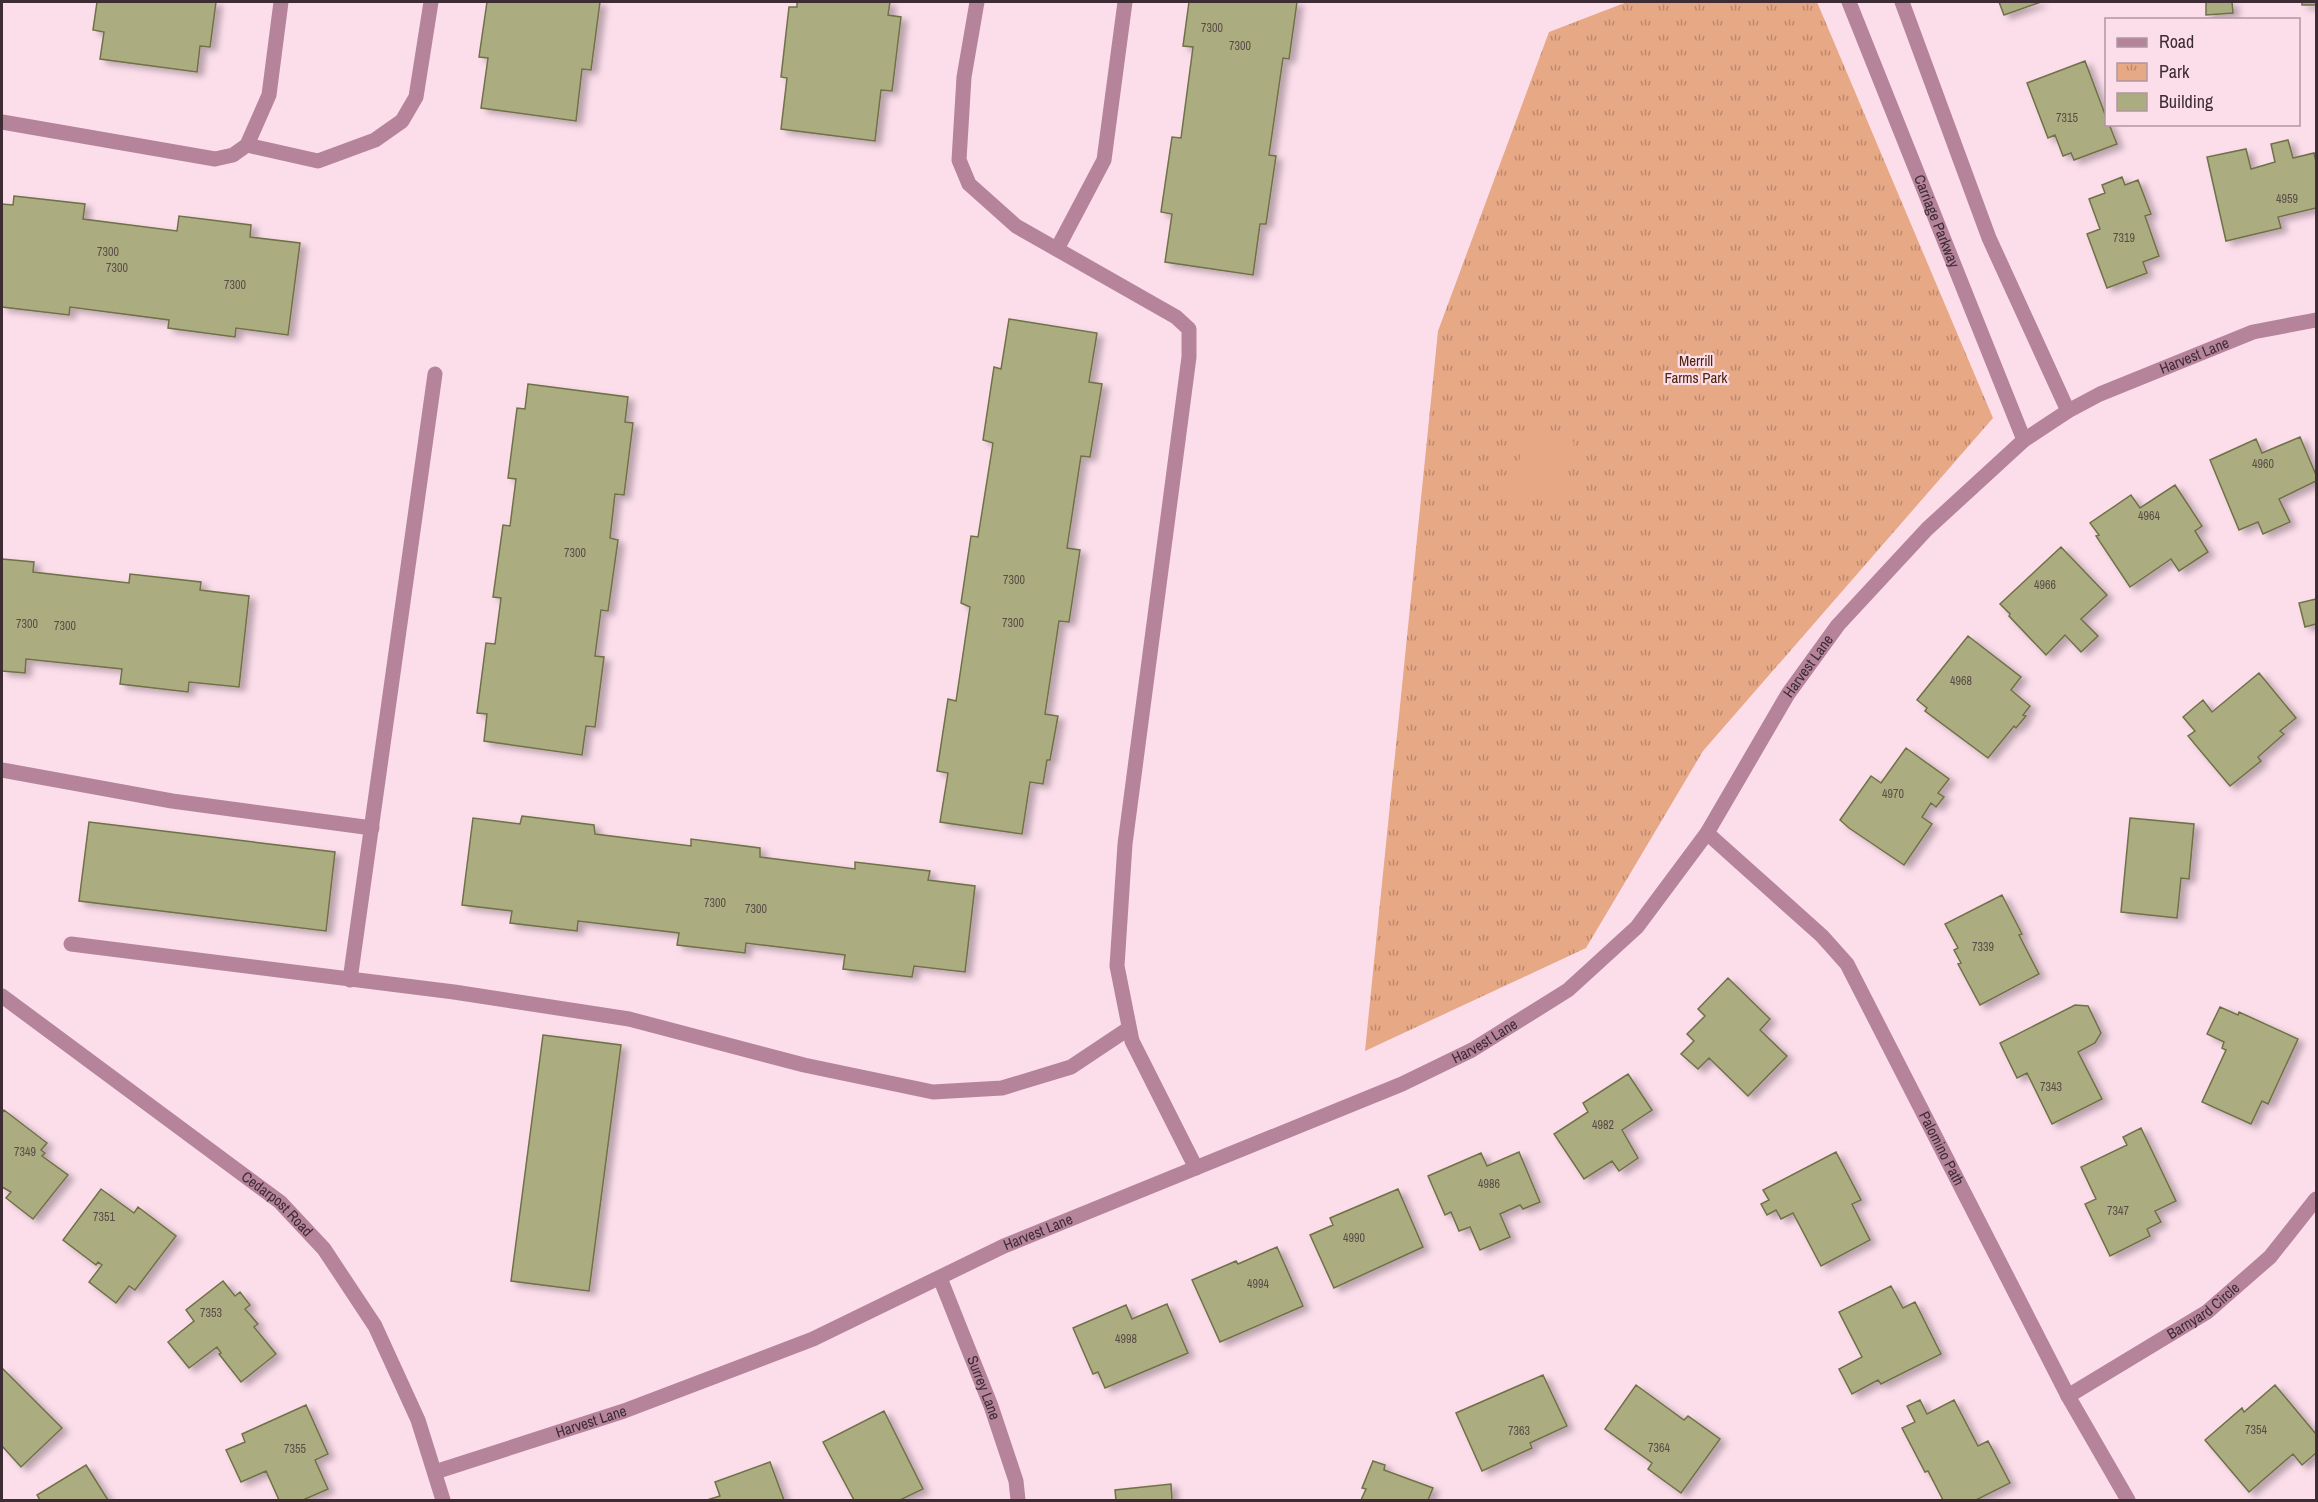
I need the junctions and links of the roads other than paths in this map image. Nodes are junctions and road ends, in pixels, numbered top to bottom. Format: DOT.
graph roads {
  1 [pos="281,2"];
  2 [pos="431,2"];
  3 [pos="977,2"];
  4 [pos="1125,2"];
  5 [pos="1849,2"];
  6 [pos="1902,2"];
  7 [pos="2,122"];
  8 [pos="247,144"];
  9 [pos="1057,249"];
  10 [pos="2316,320"];
  11 [pos="435,374"];
  12 [pos="2068,411"];
  13 [pos="2024,440"];
  14 [pos="2,770"];
  15 [pos="372,828"];
  16 [pos="1707,832"];
  17 [pos="71,944"];
  18 [pos="350,980"];
  19 [pos="2,996"];
  20 [pos="1128,1029"];
  21 [pos="1196,1168"];
  22 [pos="2316,1199"];
  23 [pos="940,1278"];
  24 [pos="2068,1396"];
  25 [pos="435,1472"];
  26 [pos="443,1500"];
  27 [pos="1017,1500"];
  28 [pos="2128,1500"];
  1 -- 8 [label="street"];
  2 -- 8 [label="street"];
  3 -- 9 [label="street"];
  4 -- 9 [label="street"];
  5 -- 13 [label="street, Carriage Parkway"];
  6 -- 12 [label="street"];
  7 -- 8 [label="street"];
  9 -- 20 [label="street"];
  10 -- 12 [label="street, Harvest Lane"];
  11 -- 15 [label="street"];
  12 -- 13 [label="street, Harvest Lane"];
  13 -- 16 [label="street, Harvest Lane"];
  14 -- 15 [label="street"];
  15 -- 18 [label="street"];
  16 -- 21 [label="street, Harvest Lane"];
  16 -- 24 [label="street, Palomino Path"];
  17 -- 18 [label="street"];
  18 -- 20 [label="street"];
  19 -- 25 [label="street, Cedarpost Road"];
  20 -- 21 [label="street"];
  21 -- 23 [label="street, Harvest Lane"];
  22 -- 24 [label="street, Barnyard Circle"];
  23 -- 25 [label="street, Harvest Lane"];
  23 -- 27 [label="street, Surrey Lane"];
  24 -- 28 [label="street, Palomino Path"];
  25 -- 26 [label="street, Cedarpost Road"];
}
